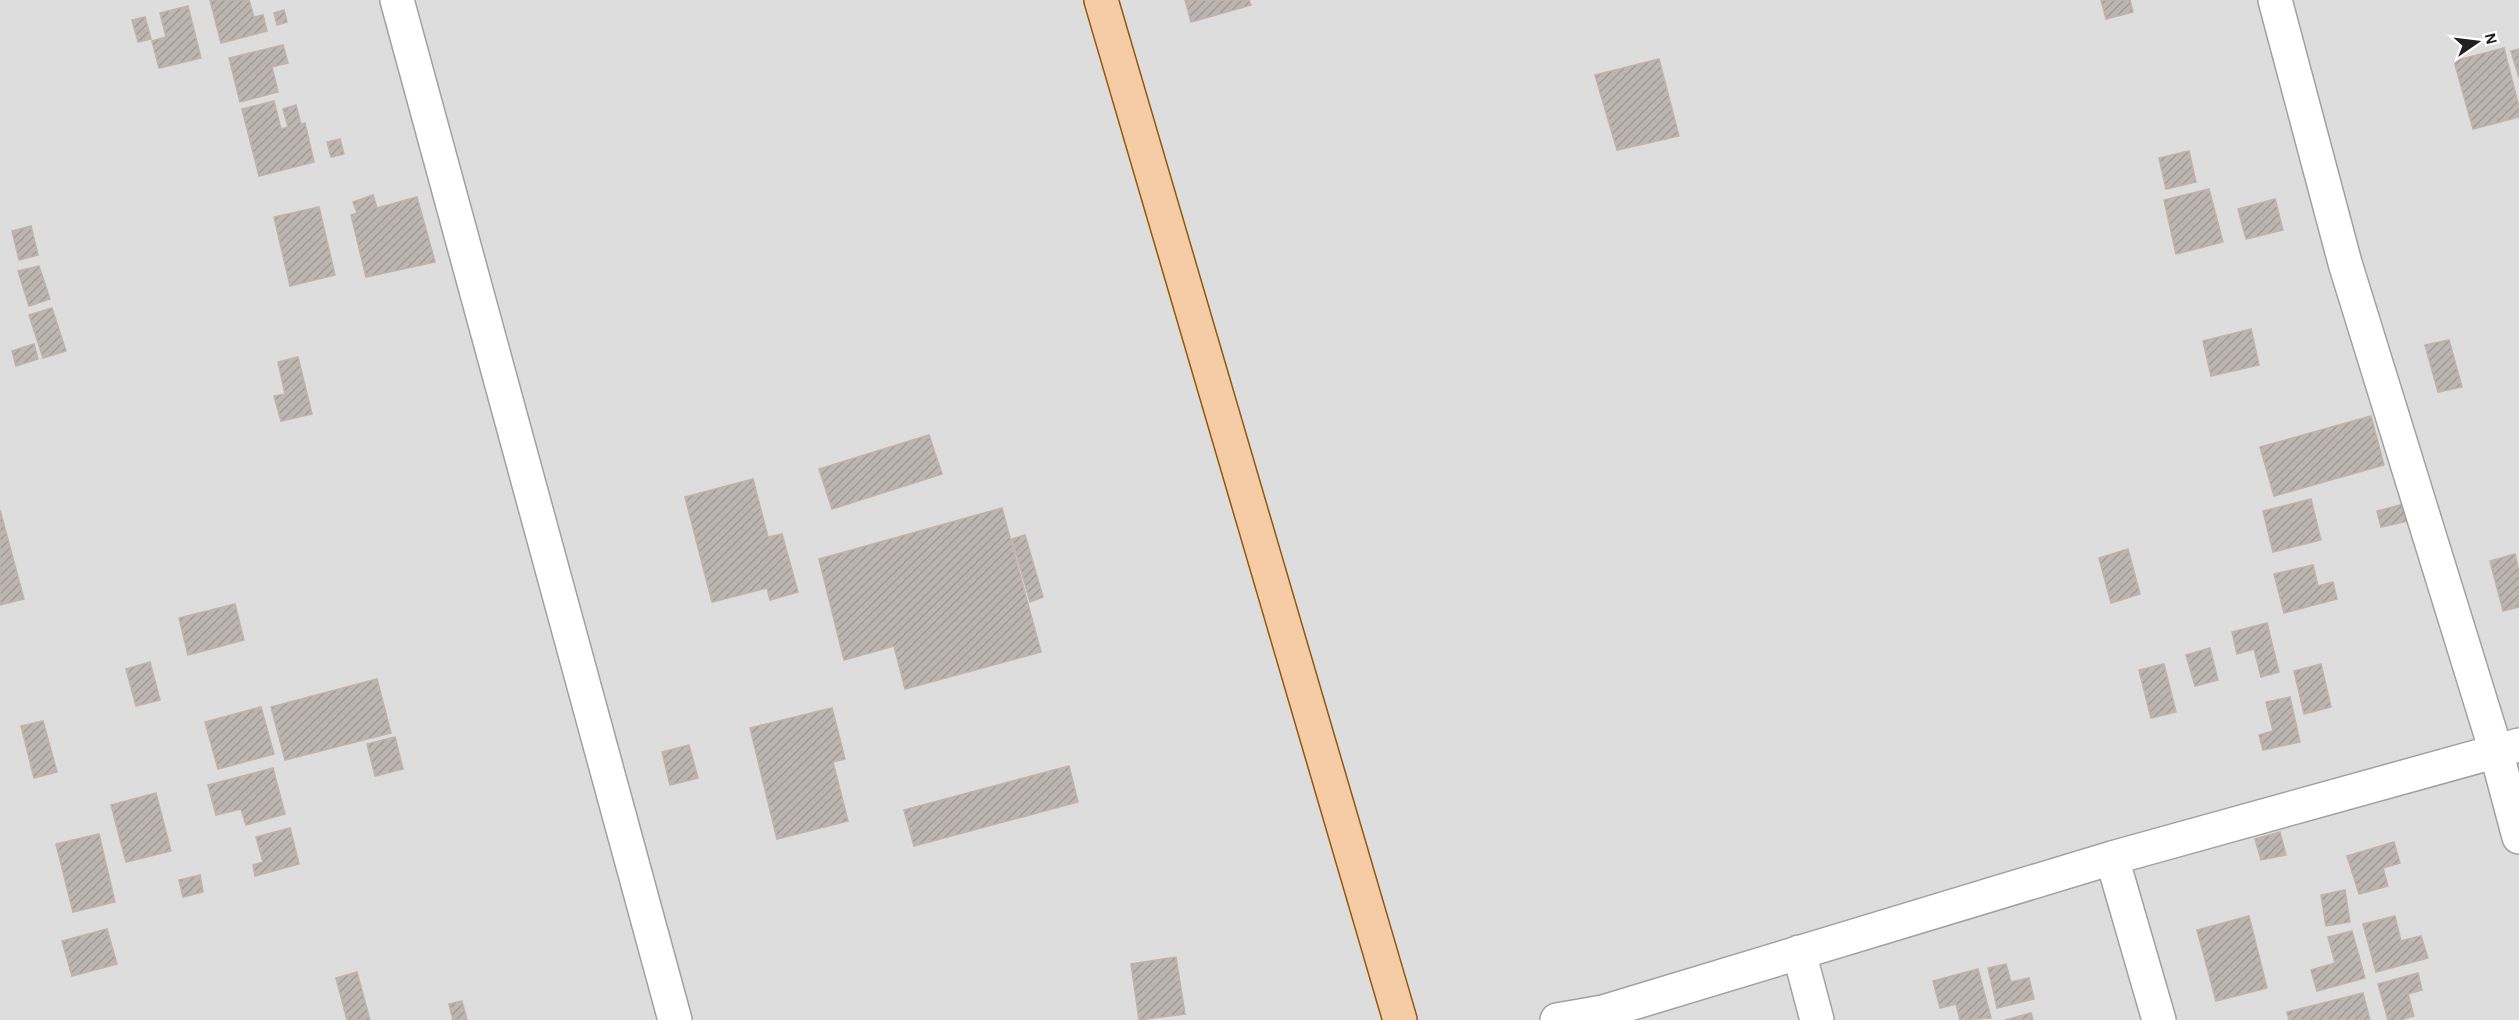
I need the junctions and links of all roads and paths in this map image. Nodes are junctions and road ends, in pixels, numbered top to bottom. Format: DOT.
graph roads {
  1 [pos="397,0"];
  2 [pos="1101,0"];
  3 [pos="2275,0"];
  4 [pos="2507,748"];
  5 [pos="2519,837"];
  6 [pos="2112,858"];
  7 [pos="1799,952"];
  8 [pos="1600,1016"];
  9 [pos="675,1020"];
  10 [pos="1401,1020"];
  11 [pos="1557,1020"];
  12 [pos="1817,1020"];
  13 [pos="2159,1020"];
  1 -- 9 [label="street"];
  2 -- 10 [label="main road"];
  3 -- 4 [label="street"];
  4 -- 5 [label="street"];
  4 -- 6 [label="street"];
  6 -- 7 [label="street"];
  6 -- 13 [label="street"];
  7 -- 8 [label="street"];
  7 -- 12 [label="street"];
  8 -- 11 [label="street"];
}
